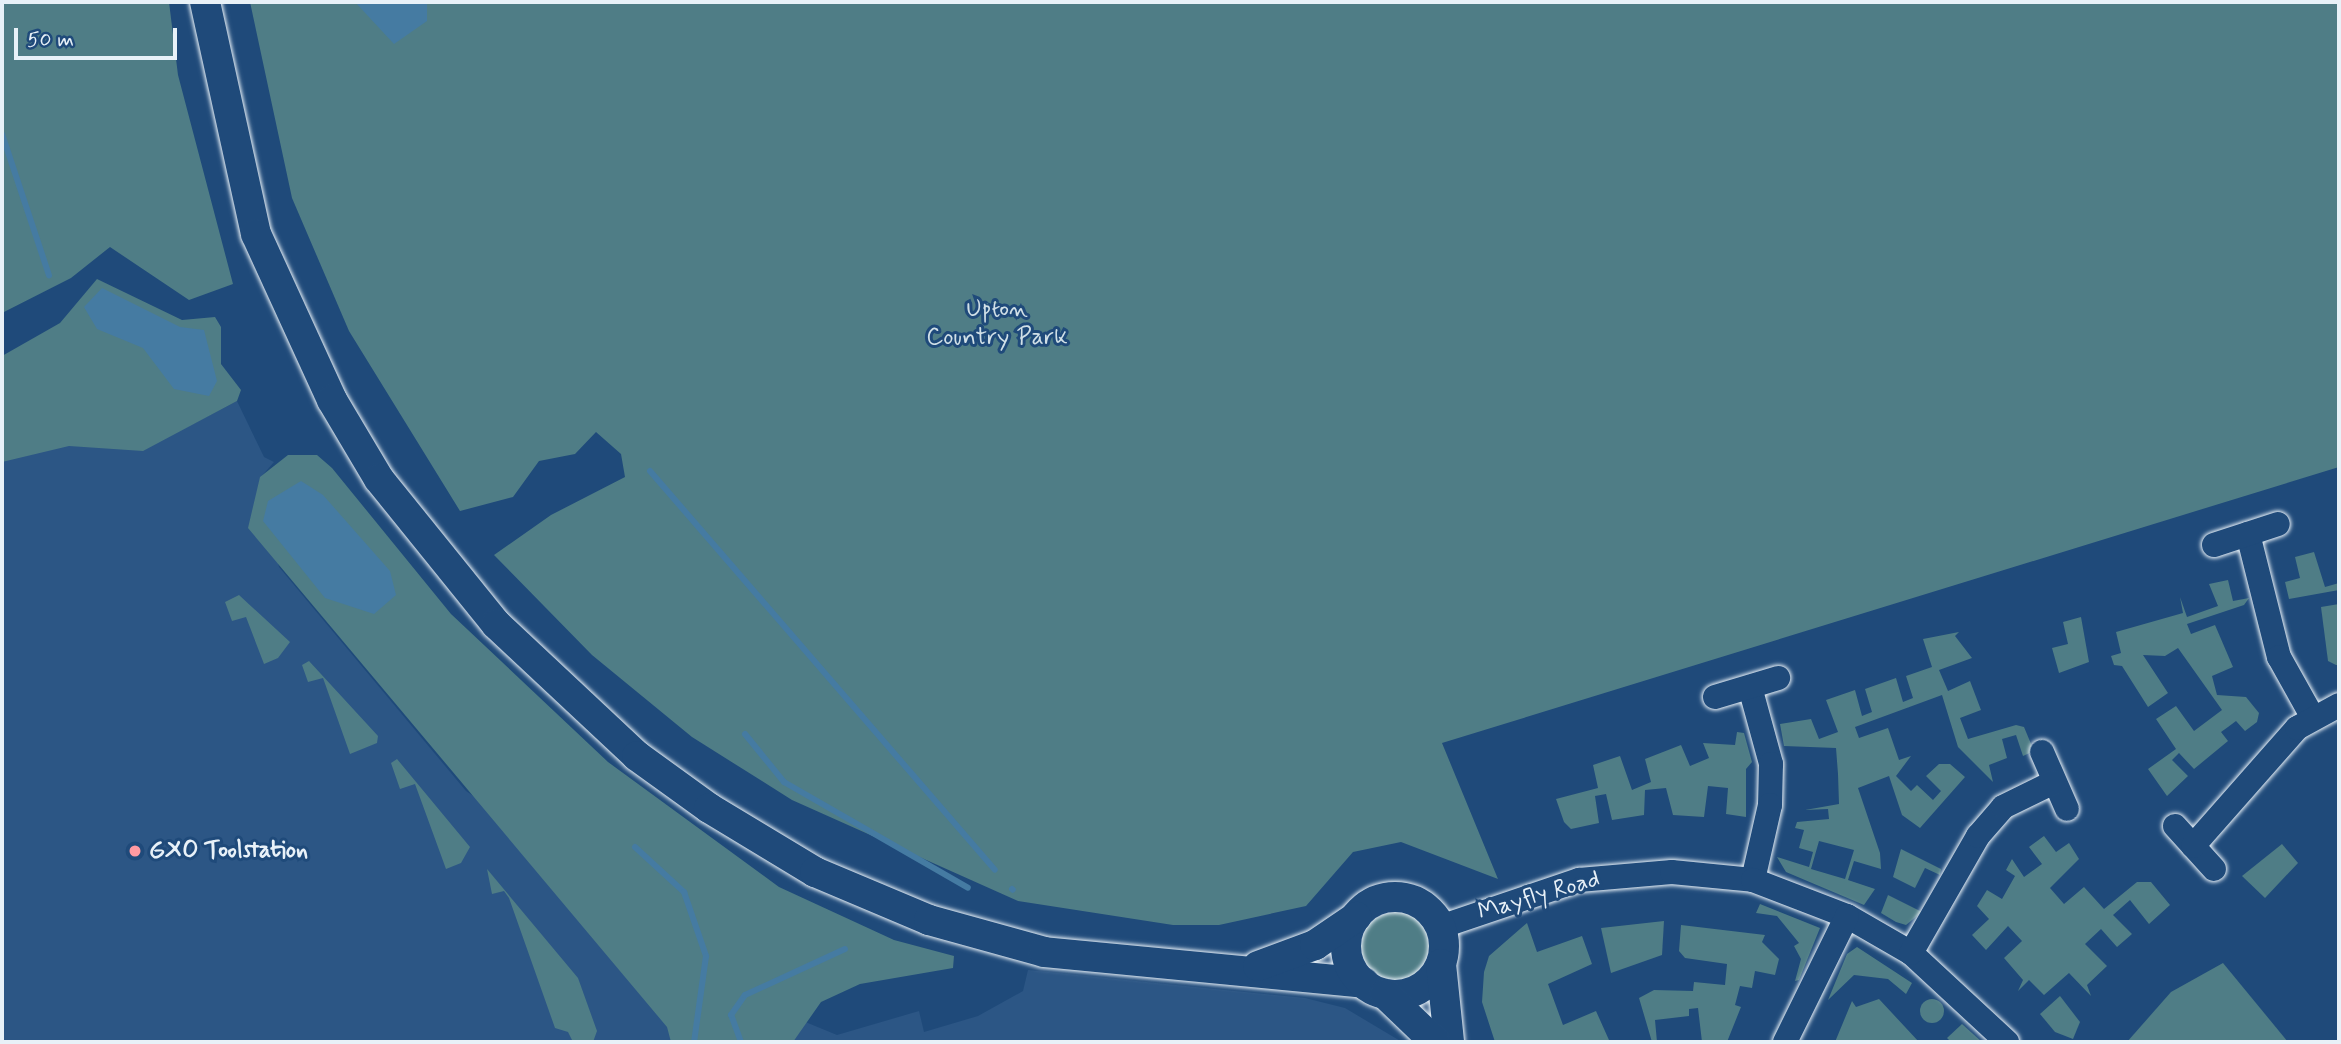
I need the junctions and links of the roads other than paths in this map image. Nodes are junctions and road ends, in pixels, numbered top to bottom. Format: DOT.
graph roads {
  1 [pos="205,2"];
  2 [pos="2278,524"];
  3 [pos="2248,534"];
  4 [pos="2214,545"];
  5 [pos="1778,678"];
  6 [pos="1750,687"];
  7 [pos="1715,697"];
  8 [pos="2339,705"];
  9 [pos="2312,716"];
  10 [pos="2042,752"];
  11 [pos="2054,782"];
  12 [pos="2067,809"];
  13 [pos="2175,826"];
  14 [pos="2193,846"];
  15 [pos="2214,869"];
  16 [pos="1753,880"];
  17 [pos="1847,916"];
  18 [pos="1356,917"];
  19 [pos="1440,927"];
  20 [pos="1910,953"];
  21 [pos="1441,964"];
  22 [pos="1254,968"];
  23 [pos="1375,988"];
  24 [pos="1435,1042"];
  25 [pos="1449,1042"];
  26 [pos="1785,1042"];
  27 [pos="2007,1042"];
  1 -- 22 [label="street"];
  2 -- 3 [label="street"];
  3 -- 4 [label="street"];
  3 -- 9 [label="street"];
  5 -- 6 [label="street"];
  6 -- 7 [label="street"];
  6 -- 16 [label="street"];
  8 -- 9 [label="street"];
  9 -- 14 [label="street"];
  10 -- 11 [label="street"];
  11 -- 12 [label="street"];
  11 -- 20 [label="street"];
  13 -- 14 [label="street"];
  14 -- 15 [label="street"];
  16 -- 17 [label="street, Mayfly Road"];
  16 -- 19 [label="street, Mayfly Road"];
  17 -- 20 [label="street, Mayfly Road"];
  17 -- 26 [label="street"];
  18 -- 19 [label="street"];
  18 -- 22 [label="street"];
  18 -- 23 [label="street"];
  19 -- 21 [label="street"];
  20 -- 27 [label="street, Mayfly Road"];
  21 -- 23 [label="street"];
  21 -- 25 [label="street"];
  22 -- 23 [label="street"];
  23 -- 24 [label="street"];
}
